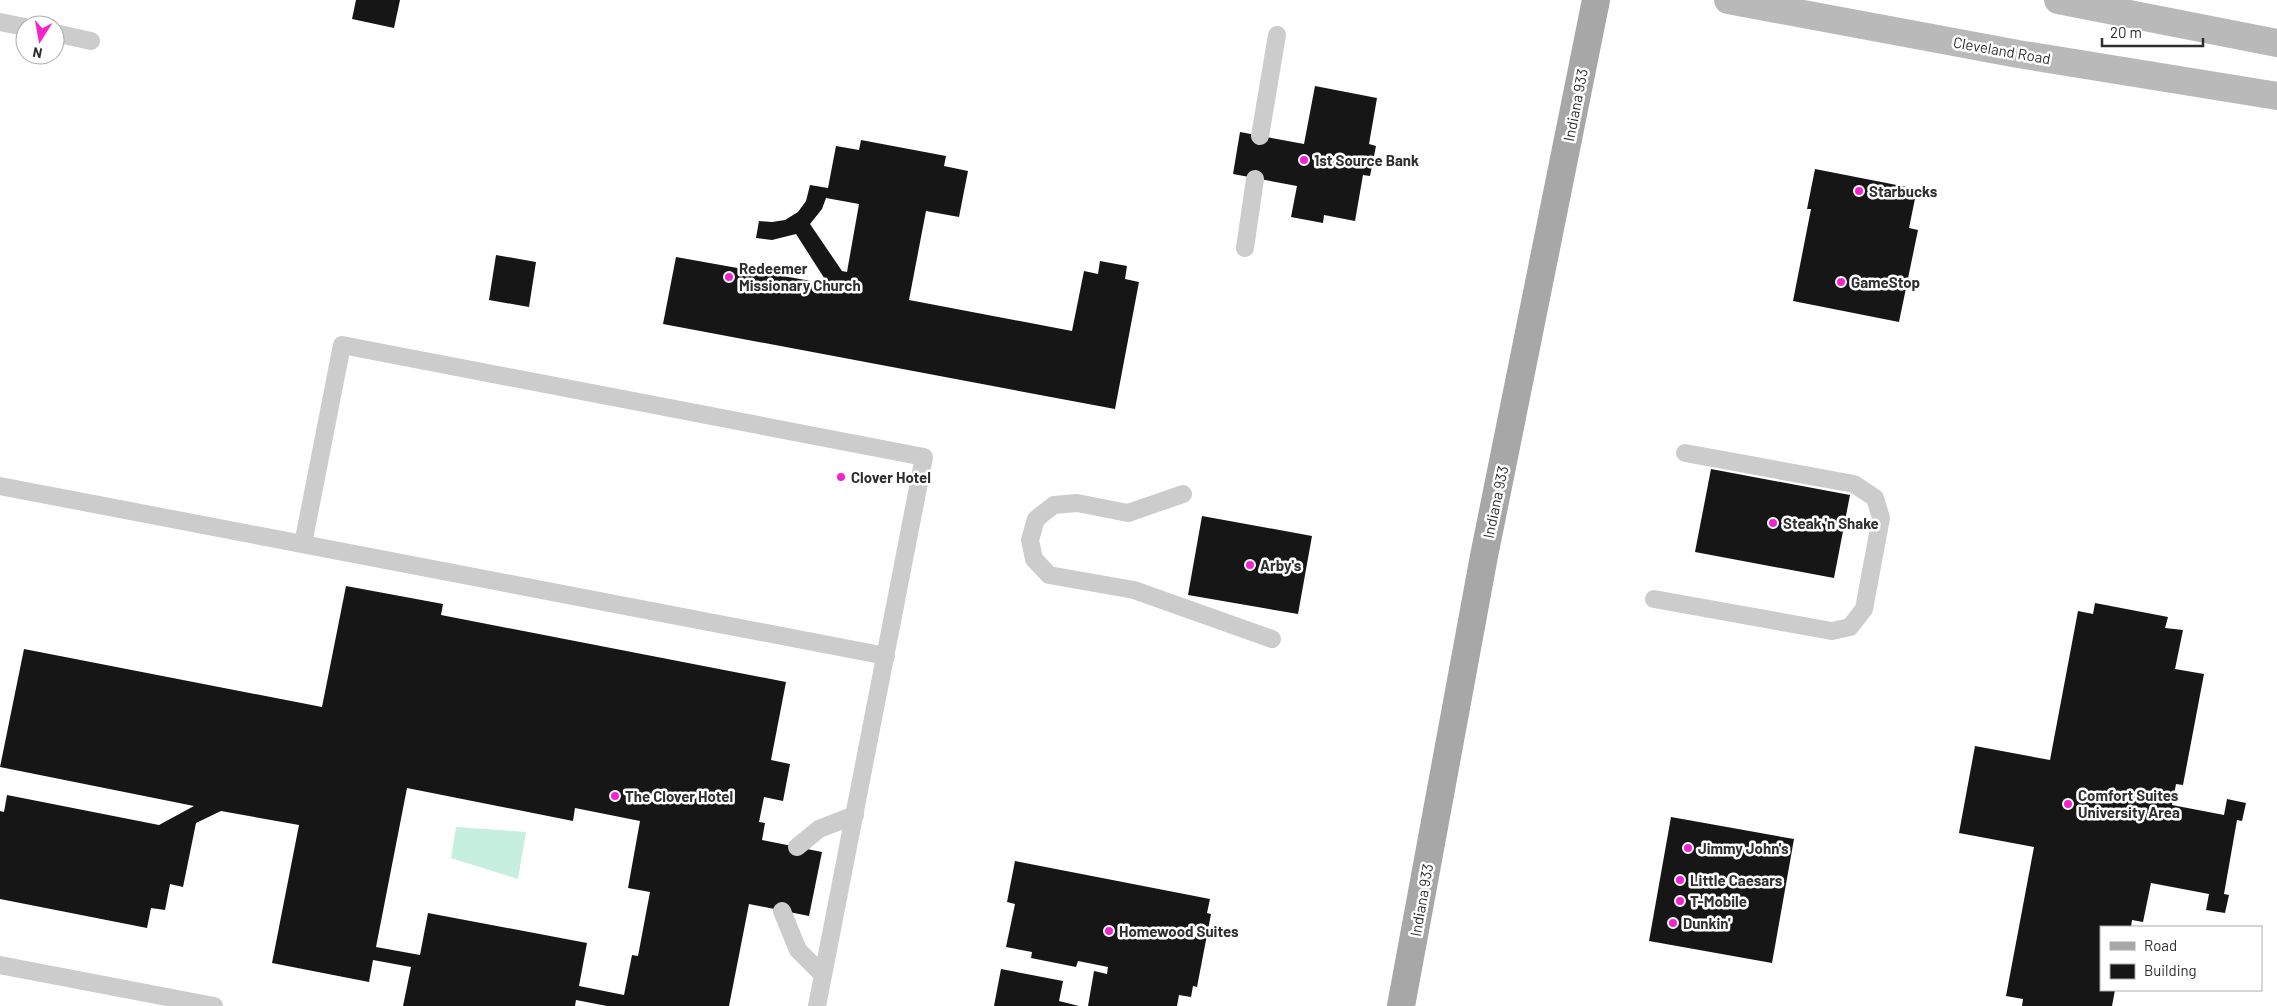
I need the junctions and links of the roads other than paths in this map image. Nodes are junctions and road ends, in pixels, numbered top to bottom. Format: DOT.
graph roads {
  1 [pos="1596,0"];
  2 [pos="1728,0"];
  3 [pos="2058,0"];
  4 [pos="0,22"];
  5 [pos="15,25"];
  6 [pos="65,36"];
  7 [pos="1277,36"];
  8 [pos="91,41"];
  9 [pos="2277,43"];
  10 [pos="2277,96"];
  11 [pos="1260,136"];
  12 [pos="1254,179"];
  13 [pos="1245,248"];
  14 [pos="1685,453"];
  15 [pos="0,486"];
  16 [pos="1183,494"];
  17 [pos="303,544"];
  18 [pos="1654,598"];
  19 [pos="1272,638"];
  20 [pos="886,656"];
  21 [pos="855,815"];
  22 [pos="796,847"];
  23 [pos="782,911"];
  24 [pos="0,965"];
  25 [pos="823,975"];
  26 [pos="214,1006"];
  27 [pos="817,1006"];
  28 [pos="1401,1006"];
  1 -- 28 [label="main road, Indiana 933"];
  2 -- 10 [label="main road, Cleveland Road"];
  3 -- 9 [label="main road"];
  4 -- 5 [label="lane"];
  6 -- 8 [label="lane"];
  7 -- 11 [label="lane"];
  12 -- 13 [label="lane"];
  14 -- 18 [label="lane"];
  15 -- 17 [label="lane"];
  16 -- 19 [label="lane"];
  17 -- 20 [label="lane"];
  17 -- 20 [label="lane"];
  20 -- 21 [label="lane"];
  21 -- 22 [label="lane"];
  21 -- 25 [label="lane"];
  23 -- 25 [label="lane"];
  24 -- 26 [label="lane"];
  25 -- 27 [label="lane"];
}
